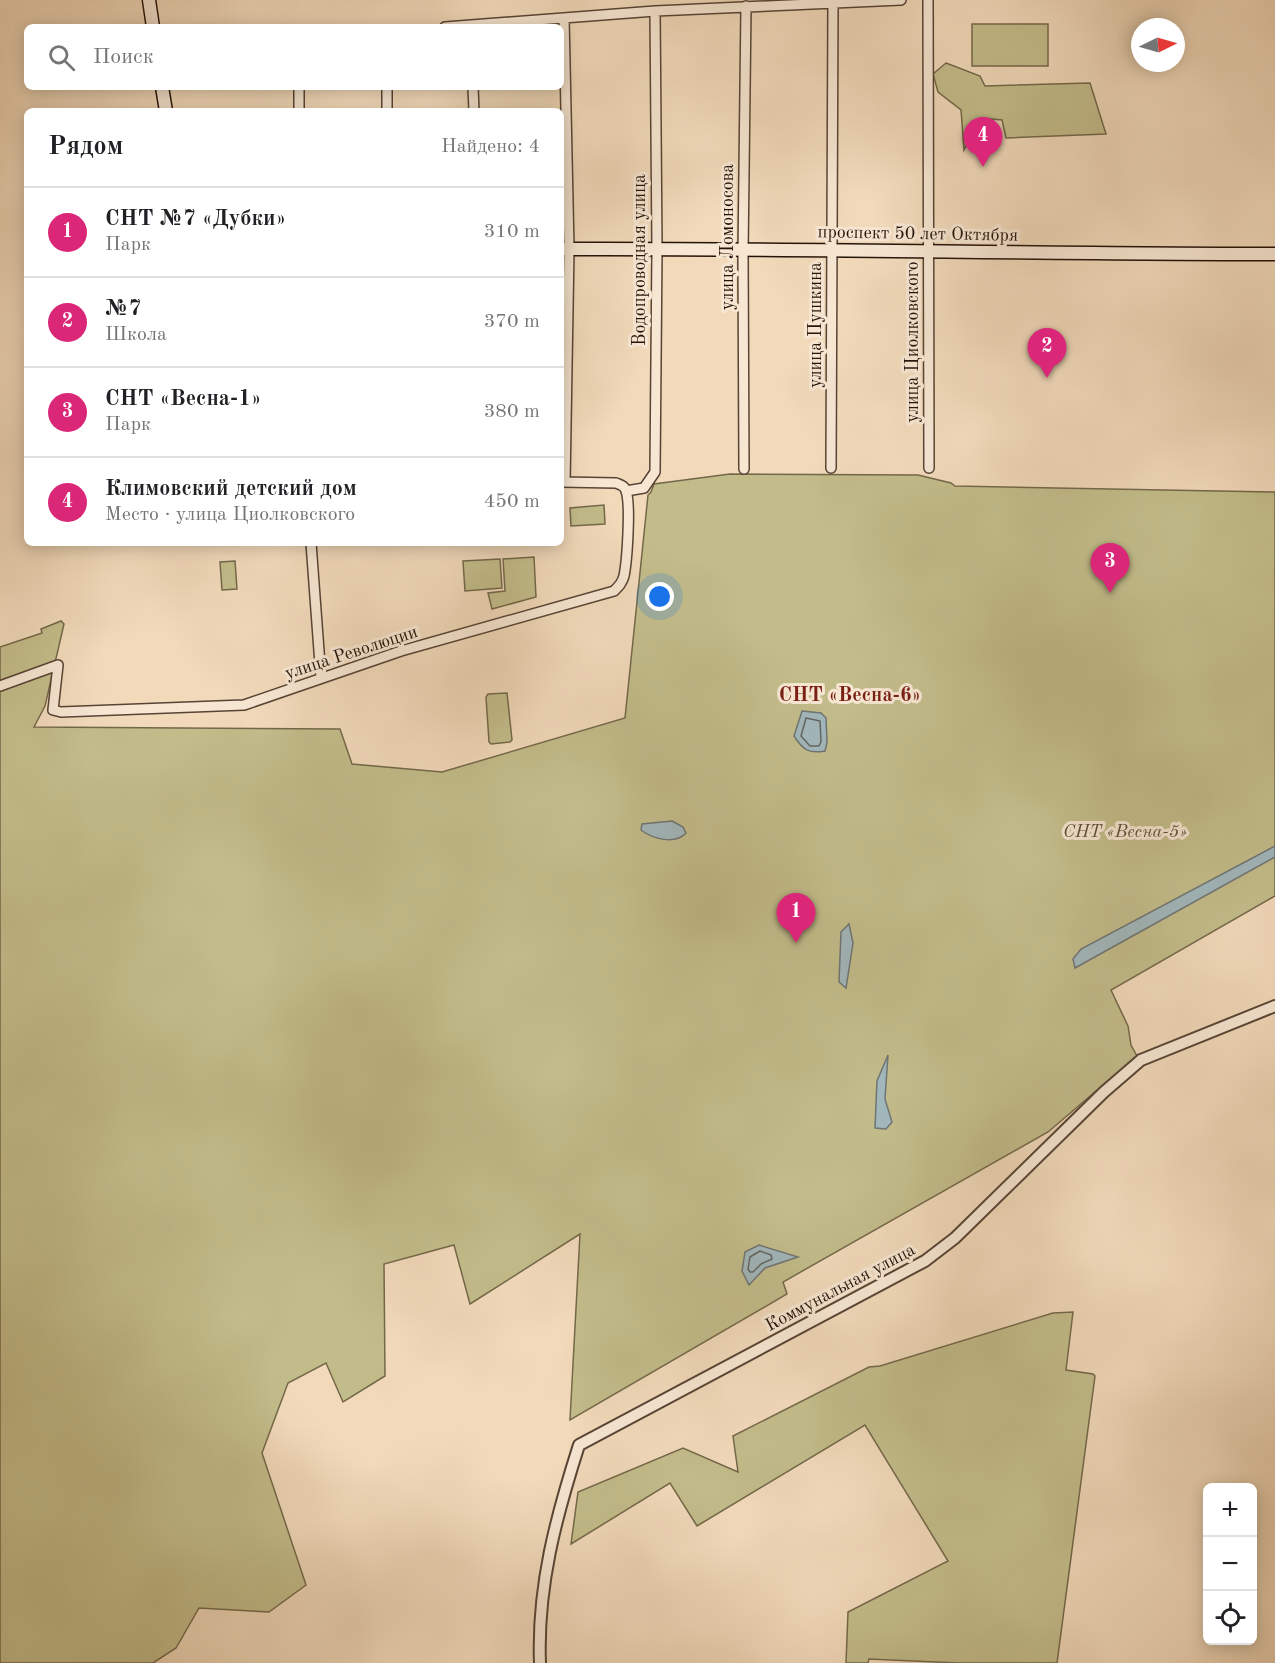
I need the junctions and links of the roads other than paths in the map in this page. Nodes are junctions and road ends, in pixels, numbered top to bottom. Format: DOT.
graph roads {
  1 [pos="149,0"];
  2 [pos="901,0"];
  3 [pos="928,0"];
  4 [pos="833,2"];
  5 [pos="746,6"];
  6 [pos="655,11"];
  7 [pos="564,18"];
  8 [pos="153,24"];
  9 [pos="494,24"];
  10 [pos="162,90"];
  11 [pos="299,90"];
  12 [pos="387,90"];
  13 [pos="473,90"];
  14 [pos="166,108"];
  15 [pos="299,108"];
  16 [pos="387,108"];
  17 [pos="474,108"];
  18 [pos="565,249"];
  19 [pos="657,249"];
  20 [pos="743,249"];
  21 [pos="832,249"];
  22 [pos="930,251"];
  23 [pos="1275,254"];
  24 [pos="564,366"];
  25 [pos="831,468"];
  26 [pos="929,468"];
  27 [pos="744,469"];
  28 [pos="564,482"];
  29 [pos="626,491"];
  30 [pos="311,546"];
  31 [pos="321,678"];
  32 [pos="0,686"];
  33 [pos="1275,1006"];
  34 [pos="540,1663"];
  1 -- 8 [label="main road"];
  2 -- 4 [label="street"];
  3 -- 22 [label="street, улица Циолковского"];
  4 -- 5 [label="street"];
  4 -- 21 [label="street, улица Пушкина"];
  5 -- 6 [label="street"];
  5 -- 20 [label="street, улица Ломоносова"];
  6 -- 7 [label="street"];
  6 -- 19 [label="street, Водопроводная улица"];
  7 -- 9 [label="street"];
  7 -- 18 [label="street"];
  10 -- 14 [label="main road"];
  11 -- 15 [label="street"];
  12 -- 16 [label="street"];
  13 -- 17 [label="street"];
  18 -- 19 [label="main road, проспект 50 лет Октября"];
  18 -- 24 [label="street"];
  19 -- 20 [label="main road, проспект 50 лет Октября"];
  19 -- 29 [label="street, Водопроводная улица"];
  20 -- 21 [label="main road, проспект 50 лет Октября"];
  20 -- 27 [label="street, улица Ломоносова"];
  21 -- 22 [label="main road, проспект 50 лет Октября"];
  21 -- 25 [label="street, улица Пушкина"];
  22 -- 23 [label="main road, проспект 50 лет Октября"];
  22 -- 26 [label="street, улица Циолковского"];
  28 -- 29 [label="street"];
  29 -- 31 [label="street, улица Революции"];
  30 -- 31 [label="street"];
  31 -- 32 [label="street, улица Революции"];
  33 -- 34 [label="street, Коммунальная улица"];
}
